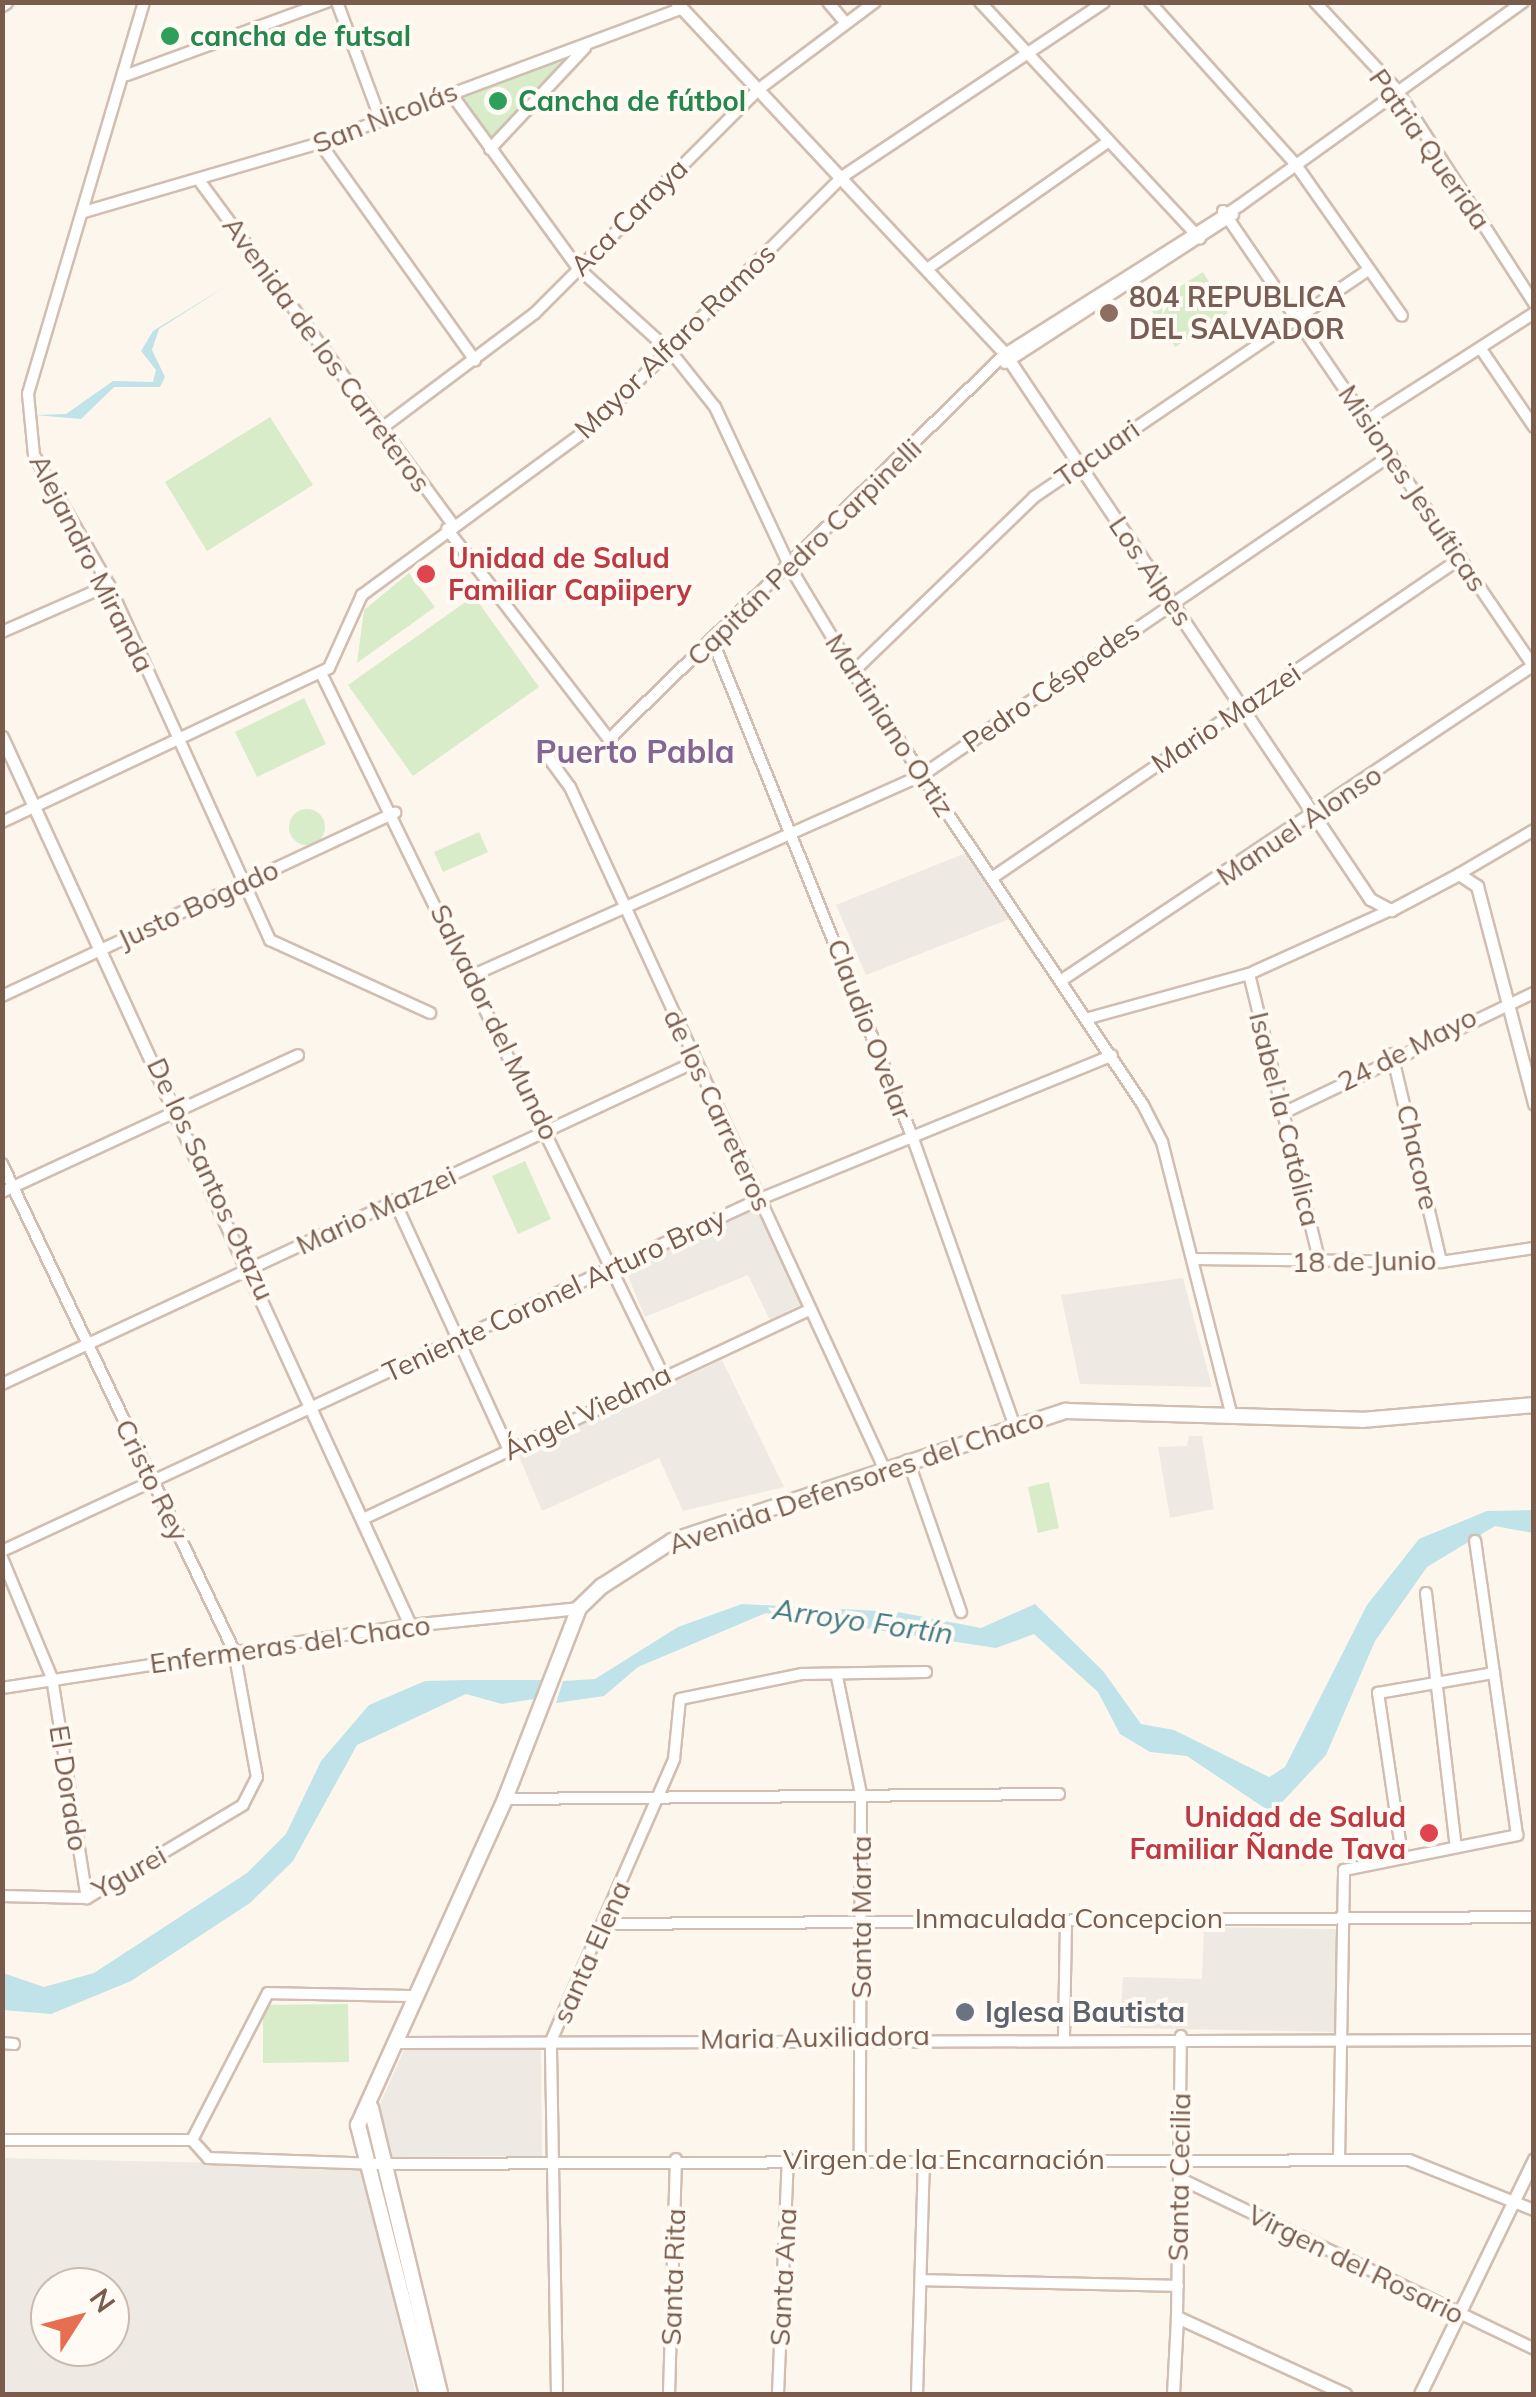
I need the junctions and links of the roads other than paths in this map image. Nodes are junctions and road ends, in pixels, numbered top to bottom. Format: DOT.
graph roads {
  1 [pos="144,2"];
  2 [pos="327,2"];
  3 [pos="337,2"];
  4 [pos="828,2"];
  5 [pos="875,2"];
  6 [pos="980,2"];
  7 [pos="1104,2"];
  8 [pos="1150,2"];
  9 [pos="1315,2"];
  10 [pos="1523,2"];
  11 [pos="678,6"];
  12 [pos="845,22"];
  13 [pos="589,44"];
  14 [pos="1027,54"];
  15 [pos="127,75"];
  16 [pos="1396,89"];
  17 [pos="759,90"];
  18 [pos="450,92"];
  19 [pos="380,118"];
  20 [pos="1108,142"];
  21 [pos="320,143"];
  22 [pos="490,149"];
  23 [pos="1296,164"];
  24 [pos="842,177"];
  25 [pos="201,182"];
  26 [pos="84,212"];
  27 [pos="1226,215"];
  28 [pos="1196,235"];
  29 [pos="577,267"];
  30 [pos="927,269"];
  31 [pos="1369,269"];
  32 [pos="1534,303"];
  33 [pos="1534,313"];
  34 [pos="1402,316"];
  35 [pos="1297,320"];
  36 [pos="1481,349"];
  37 [pos="672,353"];
  38 [pos="475,360"];
  39 [pos="1005,360"];
  40 [pos="1367,420"];
  41 [pos="1534,427"];
  42 [pos="382,428"];
  43 [pos="1391,455"];
  44 [pos="1078,464"];
  45 [pos="450,527"];
  46 [pos="1461,558"];
  47 [pos="790,567"];
  48 [pos="109,584"];
  49 [pos="1172,602"];
  50 [pos="2,632"];
  51 [pos="712,639"];
  52 [pos="1533,666"];
  53 [pos="853,672"];
  54 [pos="321,673"];
  55 [pos="1244,706"];
  56 [pos="176,736"];
  57 [pos="2,738"];
  58 [pos="608,739"];
  59 [pos="548,757"];
  60 [pos="921,776"];
  61 [pos="36,806"];
  62 [pos="394,813"];
  63 [pos="1316,815"];
  64 [pos="2,822"];
  65 [pos="1534,830"];
  66 [pos="793,833"];
  67 [pos="1459,874"];
  68 [pos="992,878"];
  69 [pos="244,882"];
  70 [pos="622,906"];
  71 [pos="1390,910"];
  72 [pos="104,948"];
  73 [pos="1249,974"];
  74 [pos="471,976"];
  75 [pos="1062,980"];
  76 [pos="1534,993"];
  77 [pos="2,996"];
  78 [pos="1506,1000"];
  79 [pos="430,1012"];
  80 [pos="1089,1018"];
  81 [pos="1392,1054"];
  82 [pos="298,1055"];
  83 [pos="1112,1055"];
  84 [pos="695,1062"];
  85 [pos="1534,1104"];
  86 [pos="178,1109"];
  87 [pos="1283,1113"];
  88 [pos="548,1129"];
  89 [pos="912,1136"];
  90 [pos="2,1164"];
  91 [pos="8,1190"];
  92 [pos="760,1199"];
  93 [pos="394,1200"];
  94 [pos="1534,1248"];
  95 [pos="1194,1258"];
  96 [pos="1441,1262"];
  97 [pos="1320,1264"];
  98 [pos="253,1268"];
  99 [pos="615,1268"];
  100 [pos="810,1310"];
  101 [pos="460,1339"];
  102 [pos="85,1345"];
  103 [pos="663,1375"];
  104 [pos="2,1384"];
  105 [pos="1534,1405"];
  106 [pos="315,1406"];
  107 [pos="1230,1412"];
  108 [pos="1014,1424"];
  109 [pos="509,1450"];
  110 [pos="908,1460"];
  111 [pos="883,1466"];
  112 [pos="152,1478"];
  113 [pos="365,1518"];
  114 [pos="1474,1540"];
  115 [pos="2,1555"];
  116 [pos="1426,1593"];
  117 [pos="579,1608"];
  118 [pos="960,1612"];
  119 [pos="410,1625"];
  120 [pos="234,1651"];
  121 [pos="926,1672"];
  122 [pos="1494,1673"];
  123 [pos="838,1676"];
  124 [pos="52,1678"];
  125 [pos="1437,1682"];
  126 [pos="2,1688"];
  127 [pos="861,1794"];
  128 [pos="1059,1794"];
  129 [pos="658,1798"];
  130 [pos="505,1799"];
  131 [pos="244,1806"];
  132 [pos="1456,1847"];
  133 [pos="1402,1855"];
  134 [pos="2,1896"];
  135 [pos="86,1898"];
  136 [pos="861,1916"];
  137 [pos="1340,1916"];
  138 [pos="1534,1916"];
  139 [pos="1066,1922"];
  140 [pos="606,1924"];
  141 [pos="417,1996"];
  142 [pos="860,2036"];
  143 [pos="1064,2036"];
  144 [pos="1182,2036"];
  145 [pos="1341,2036"];
  146 [pos="1534,2040"];
  147 [pos="550,2041"];
  148 [pos="398,2043"];
  149 [pos="373,2093"];
  150 [pos="2,2140"];
  151 [pos="192,2140"];
  152 [pos="676,2159"];
  153 [pos="788,2159"];
  154 [pos="860,2159"];
  155 [pos="1180,2159"];
  156 [pos="1534,2159"];
  157 [pos="924,2160"];
  158 [pos="1339,2160"];
  159 [pos="551,2162"];
  160 [pos="373,2163"];
  161 [pos="1180,2178"];
  162 [pos="1512,2200"];
  163 [pos="1534,2210"];
  164 [pos="921,2280"];
  165 [pos="1178,2286"];
  166 [pos="1458,2314"];
  167 [pos="1178,2317"];
  168 [pos="1534,2349"];
  169 [pos="427,2394"];
  170 [pos="440,2394"];
  171 [pos="557,2394"];
  172 [pos="669,2394"];
  173 [pos="778,2394"];
  174 [pos="917,2394"];
  175 [pos="1173,2394"];
  176 [pos="1345,2394"];
  177 [pos="1420,2394"];
  1 -- 15 [label="street, Alejandro Miranda"];
  2 -- 15 [label="street"];
  3 -- 19 [label="street"];
  4 -- 12 [label="street"];
  5 -- 12 [label="street, Aca Caraya"];
  6 -- 14 [label="street"];
  7 -- 14 [label="street, Mayor Alfaro Ramos"];
  8 -- 23 [label="street"];
  9 -- 16 [label="street, Patria Querida"];
  10 -- 16 [label="street, Capitán Pedro Carpinelli"];
  11 -- 13 [label="street, San Nicolás"];
  11 -- 17 [label="street, Los Alpes"];
  12 -- 17 [label="street, Aca Caraya"];
  13 -- 18 [label="street, San Nicolás"];
  13 -- 22 [label="street"];
  14 -- 20 [label="street"];
  14 -- 24 [label="street, Mayor Alfaro Ramos"];
  15 -- 26 [label="street, Alejandro Miranda"];
  16 -- 23 [label="street, Capitán Pedro Carpinelli"];
  16 -- 32 [label="street, Patria Querida"];
  17 -- 24 [label="street, Los Alpes"];
  17 -- 29 [label="street, Aca Caraya"];
  18 -- 19 [label="street, San Nicolás"];
  18 -- 22 [label="street, Martiniano Ortiz"];
  19 -- 21 [label="street, San Nicolás"];
  20 -- 28 [label="street"];
  20 -- 30 [label="street"];
  21 -- 25 [label="street, San Nicolás"];
  21 -- 38 [label="street"];
  22 -- 29 [label="street, Martiniano Ortiz"];
  23 -- 27 [label="street, Capitán Pedro Carpinelli"];
  23 -- 31 [label="street"];
  24 -- 30 [label="street, Los Alpes"];
  24 -- 37 [label="street, Mayor Alfaro Ramos"];
  25 -- 26 [label="street, San Nicolás"];
  25 -- 42 [label="street, Avenida de los Carreteros"];
  26 -- 48 [label="street, Alejandro Miranda"];
  27 -- 28 [label="street, Capitán Pedro Carpinelli"];
  27 -- 35 [label="street, Misiones Jesuíticas"];
  28 -- 39 [label="street, Capitán Pedro Carpinelli"];
  29 -- 37 [label="street, Martiniano Ortiz"];
  29 -- 38 [label="street, Aca Caraya"];
  30 -- 39 [label="street, Los Alpes"];
  31 -- 34 [label="street"];
  31 -- 35 [label="street, Tacuari"];
  33 -- 36 [label="street"];
  35 -- 40 [label="street, Misiones Jesuíticas"];
  35 -- 44 [label="street, Tacuari"];
  36 -- 40 [label="street"];
  36 -- 41 [label="street"];
  37 -- 45 [label="street, Mayor Alfaro Ramos"];
  37 -- 47 [label="street, Martiniano Ortiz"];
  38 -- 42 [label="street, Aca Caraya"];
  39 -- 44 [label="street, Los Alpes"];
  39 -- 47 [label="street, Capitán Pedro Carpinelli"];
  40 -- 43 [label="street, Misiones Jesuíticas"];
  42 -- 45 [label="street, Avenida de los Carreteros"];
  43 -- 46 [label="street, Misiones Jesuíticas"];
  43 -- 49 [label="street, Pedro Céspedes"];
  44 -- 49 [label="street, Los Alpes"];
  44 -- 53 [label="street, Tacuari"];
  45 -- 54 [label="street, Mayor Alfaro Ramos"];
  45 -- 58 [label="street, Avenida de los Carreteros"];
  46 -- 52 [label="street, Misiones Jesuíticas"];
  46 -- 55 [label="street, Mario Mazzei"];
  47 -- 51 [label="street, Capitán Pedro Carpinelli"];
  47 -- 53 [label="street, Martiniano Ortiz"];
  48 -- 50 [label="street"];
  48 -- 56 [label="street, Alejandro Miranda"];
  49 -- 55 [label="street, Los Alpes"];
  49 -- 60 [label="street, Pedro Céspedes"];
  51 -- 58 [label="street, Capitán Pedro Carpinelli"];
  51 -- 66 [label="street, Claudio Ovelar"];
  52 -- 63 [label="street, Manuel Alonso"];
  53 -- 60 [label="street, Martiniano Ortiz"];
  54 -- 56 [label="street"];
  54 -- 62 [label="street, Salvador del Mundo"];
  55 -- 63 [label="street, Los Alpes"];
  55 -- 68 [label="street, Mario Mazzei"];
  56 -- 61 [label="street"];
  56 -- 69 [label="street, Alejandro Miranda"];
  57 -- 61 [label="street, De los Santos Otazu"];
  59 -- 70 [label="street, de los Carreteros"];
  60 -- 66 [label="street, Pedro Céspedes"];
  60 -- 68 [label="street, Martiniano Ortiz"];
  61 -- 64 [label="street"];
  61 -- 72 [label="street, De los Santos Otazu"];
  62 -- 69 [label="street, Justo Bogado"];
  62 -- 74 [label="street, Salvador del Mundo"];
  63 -- 71 [label="street, Los Alpes"];
  63 -- 75 [label="street, Manuel Alonso"];
  65 -- 67 [label="street"];
  66 -- 70 [label="street, Pedro Céspedes"];
  66 -- 89 [label="street, Claudio Ovelar"];
  67 -- 71 [label="street"];
  67 -- 78 [label="street"];
  68 -- 75 [label="street, Martiniano Ortiz"];
  69 -- 72 [label="street, Justo Bogado"];
  69 -- 79 [label="street, Alejandro Miranda"];
  70 -- 74 [label="street, Pedro Céspedes"];
  70 -- 84 [label="street, de los Carreteros"];
  71 -- 73 [label="street"];
  72 -- 77 [label="street, Justo Bogado"];
  72 -- 86 [label="street, De los Santos Otazu"];
  73 -- 80 [label="street"];
  73 -- 87 [label="street, Isabel la Católica"];
  74 -- 88 [label="street, Salvador del Mundo"];
  75 -- 80 [label="street, Martiniano Ortiz"];
  76 -- 78 [label="street, 24 de Mayo"];
  78 -- 81 [label="street, 24 de Mayo"];
  78 -- 85 [label="street"];
  80 -- 83 [label="street, Martiniano Ortiz"];
  81 -- 87 [label="street, 24 de Mayo"];
  81 -- 96 [label="street, Chacore"];
  82 -- 86 [label="street"];
  83 -- 89 [label="street, Teniente Coronel Arturo Bray"];
  83 -- 95 [label="street, Martiniano Ortiz"];
  84 -- 88 [label="street, Mario Mazzei"];
  84 -- 92 [label="street, de los Carreteros"];
  86 -- 91 [label="street"];
  86 -- 98 [label="street, De los Santos Otazu"];
  87 -- 97 [label="street, Isabel la Católica"];
  88 -- 93 [label="street, Mario Mazzei"];
  88 -- 99 [label="street, Salvador del Mundo"];
  89 -- 92 [label="street, Teniente Coronel Arturo Bray"];
  89 -- 108 [label="street, Claudio Ovelar"];
  90 -- 91 [label="street, Cristo Rey"];
  91 -- 102 [label="street, Cristo Rey"];
  92 -- 99 [label="street, Teniente Coronel Arturo Bray"];
  92 -- 100 [label="street, de los Carreteros"];
  93 -- 98 [label="street, Mario Mazzei"];
  93 -- 101 [label="street"];
  94 -- 96 [label="street, 18 de Junio"];
  95 -- 97 [label="street, 18 de Junio"];
  95 -- 107 [label="street, Martiniano Ortiz"];
  96 -- 97 [label="street, 18 de Junio"];
  98 -- 102 [label="street, Mario Mazzei"];
  98 -- 106 [label="street, De los Santos Otazu"];
  99 -- 101 [label="street, Teniente Coronel Arturo Bray"];
  99 -- 103 [label="street, Salvador del Mundo"];
  100 -- 103 [label="street, Ángel Viedma"];
  100 -- 111 [label="street, de los Carreteros"];
  101 -- 106 [label="street, Teniente Coronel Arturo Bray"];
  101 -- 109 [label="street"];
  102 -- 104 [label="street, Mario Mazzei"];
  102 -- 112 [label="street, Cristo Rey"];
  103 -- 109 [label="street, Ángel Viedma"];
  105 -- 107 [label="main road, Avenida Defensores del Chaco"];
  106 -- 112 [label="street, Teniente Coronel Arturo Bray"];
  106 -- 113 [label="street, De los Santos Otazu"];
  107 -- 108 [label="main road, Avenida Defensores del Chaco"];
  108 -- 110 [label="main road, Avenida Defensores del Chaco"];
  109 -- 113 [label="street, Ángel Viedma"];
  110 -- 111 [label="main road, Avenida Defensores del Chaco"];
  110 -- 118 [label="street"];
  111 -- 117 [label="main road, Avenida Defensores del Chaco"];
  112 -- 115 [label="street, Teniente Coronel Arturo Bray"];
  112 -- 120 [label="street, Cristo Rey"];
  113 -- 119 [label="street, De los Santos Otazu"];
  114 -- 122 [label="street"];
  115 -- 124 [label="street, El Dorado"];
  116 -- 125 [label="street"];
  117 -- 119 [label="street, Enfermeras del Chaco"];
  117 -- 130 [label="main road"];
  119 -- 120 [label="street, Enfermeras del Chaco"];
  120 -- 124 [label="street, Enfermeras del Chaco"];
  120 -- 131 [label="street, Cristo Rey"];
  121 -- 123 [label="street"];
  122 -- 125 [label="street"];
  122 -- 132 [label="street"];
  123 -- 127 [label="street, Santa Marta"];
  123 -- 129 [label="street, santa Elena"];
  124 -- 126 [label="street, Enfermeras del Chaco"];
  124 -- 135 [label="street, El Dorado"];
  125 -- 132 [label="street"];
  125 -- 133 [label="street"];
  127 -- 128 [label="street"];
  127 -- 129 [label="street"];
  127 -- 136 [label="street, Santa Marta"];
  129 -- 130 [label="street"];
  129 -- 140 [label="street, santa Elena"];
  130 -- 141 [label="main road"];
  131 -- 135 [label="street, Ygurei"];
  132 -- 133 [label="street"];
  133 -- 137 [label="street"];
  134 -- 135 [label="street, Ygurei"];
  136 -- 139 [label="street, Inmaculada Concepcion"];
  136 -- 140 [label="street, Inmaculada Concepcion"];
  136 -- 142 [label="street, Santa Marta"];
  137 -- 138 [label="street, Inmaculada Concepcion"];
  137 -- 139 [label="street, Inmaculada Concepcion"];
  137 -- 145 [label="street"];
  139 -- 143 [label="street"];
  140 -- 147 [label="street, santa Elena"];
  141 -- 148 [label="main road"];
  141 -- 151 [label="street"];
  142 -- 143 [label="street, Maria Auxiliadora"];
  142 -- 147 [label="street, Maria Auxiliadora"];
  142 -- 154 [label="street, Santa Marta"];
  143 -- 144 [label="street, Maria Auxiliadora"];
  144 -- 145 [label="street, Maria Auxiliadora"];
  144 -- 155 [label="street, Santa Cecilia"];
  145 -- 146 [label="street, Maria Auxiliadora"];
  145 -- 158 [label="street"];
  147 -- 148 [label="street, Maria Auxiliadora"];
  147 -- 159 [label="street, santa Elena"];
  148 -- 149 [label="main road"];
  149 -- 160 [label="main road"];
  149 -- 160 [label="main road"];
  150 -- 151 [label="street"];
  151 -- 160 [label="street, Virgen de la Encarnación"];
  152 -- 153 [label="street, Virgen de la Encarnación"];
  152 -- 159 [label="street, Virgen de la Encarnación"];
  152 -- 172 [label="street, Santa Rita"];
  153 -- 154 [label="street, Virgen de la Encarnación"];
  153 -- 173 [label="street, Santa Ana"];
  154 -- 157 [label="street, Virgen de la Encarnación"];
  155 -- 157 [label="street, Virgen de la Encarnación"];
  155 -- 158 [label="street, Virgen de la Encarnación"];
  155 -- 161 [label="street, Santa Cecilia"];
  156 -- 162 [label="street"];
  157 -- 164 [label="street"];
  158 -- 162 [label="street, Virgen de la Encarnación"];
  159 -- 160 [label="street, Virgen de la Encarnación"];
  159 -- 171 [label="street, santa Elena"];
  160 -- 169 [label="main road"];
  160 -- 170 [label="main road"];
  161 -- 165 [label="street, Santa Cecilia"];
  161 -- 166 [label="street, Virgen del Rosario"];
  162 -- 163 [label="street, Virgen de la Encarnación"];
  162 -- 166 [label="street"];
  164 -- 165 [label="street"];
  164 -- 174 [label="street"];
  165 -- 167 [label="street, Santa Cecilia"];
  166 -- 168 [label="street, Virgen del Rosario"];
  166 -- 177 [label="street"];
  167 -- 175 [label="street"];
  167 -- 176 [label="street"];
}
